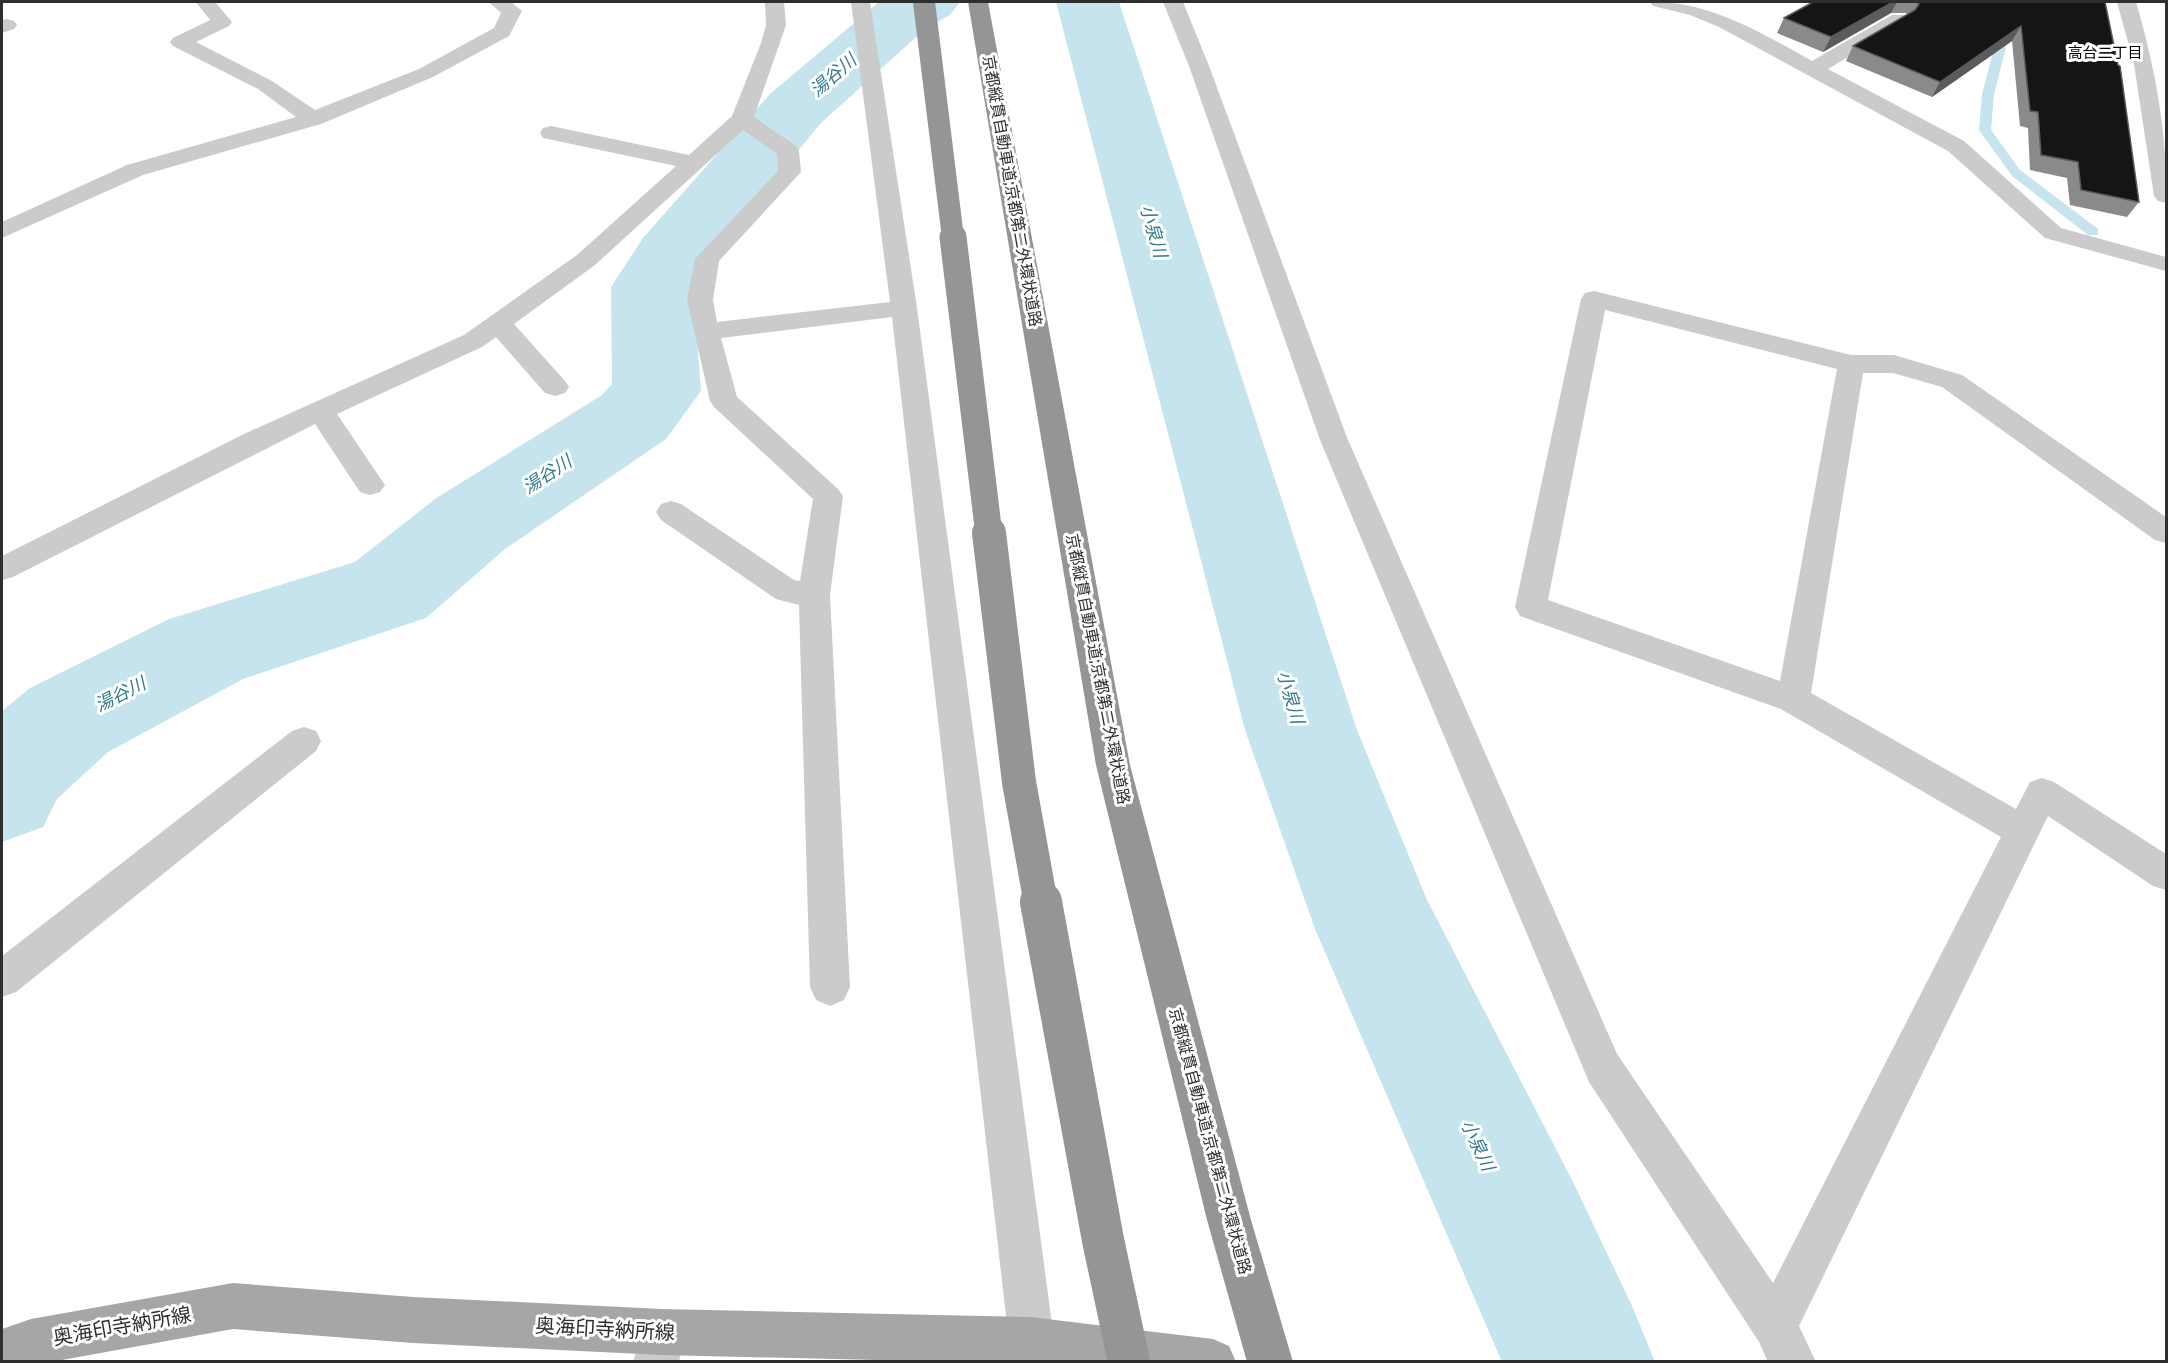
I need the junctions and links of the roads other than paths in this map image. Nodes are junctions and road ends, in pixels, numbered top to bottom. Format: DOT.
graph roads {
  1 [pos="205,2"];
  2 [pos="498,2"];
  3 [pos="775,2"];
  4 [pos="924,2"];
  5 [pos="978,2"];
  6 [pos="1173,2"];
  7 [pos="1660,2"];
  8 [pos="2126,2"];
  9 [pos="861,6"];
  10 [pos="1899,19"];
  11 [pos="1813,69"];
  12 [pos="313,119"];
  13 [pos="742,120"];
  14 [pos="552,133"];
  15 [pos="693,163"];
  16 [pos="2166,196"];
  17 [pos="2,231"];
  18 [pos="2166,264"];
  19 [pos="904,308"];
  20 [pos="498,322"];
  21 [pos="706,332"];
  22 [pos="1851,364"];
  23 [pos="555,387"];
  24 [pos="320,411"];
  25 [pos="370,485"];
  26 [pos="671,512"];
  27 [pos="2166,532"];
  28 [pos="2,569"];
  29 [pos="814,594"];
  30 [pos="1792,699"];
  31 [pos="304,741"];
  32 [pos="2023,831"];
  33 [pos="2166,874"];
  34 [pos="2,979"];
  35 [pos="830,987"];
  36 [pos="1775,1326"];
  37 [pos="659,1347"];
  38 [pos="1032,1351"];
  39 [pos="2,1352"];
  40 [pos="1129,1362"];
  41 [pos="1213,1362"];
  42 [pos="1270,1362"];
  43 [pos="1793,1362"];
  1 -- 12 [label="street"];
  2 -- 12 [label="street"];
  3 -- 13 [label="street"];
  4 -- 40 [label="highway, bridge"];
  5 -- 42 [label="highway, 京都縦貫自動車道;京都第二外環状道路"];
  6 -- 36 [label="street"];
  7 -- 11 [label="street"];
  8 -- 16 [label="street"];
  9 -- 19 [label="street"];
  10 -- 11 [label="street"];
  11 -- 18 [label="street"];
  12 -- 17 [label="street"];
  13 -- 15 [label="street"];
  13 -- 21 [label="street"];
  14 -- 15 [label="street"];
  15 -- 20 [label="street"];
  19 -- 21 [label="street"];
  19 -- 38 [label="street"];
  20 -- 23 [label="street"];
  20 -- 24 [label="street"];
  21 -- 29 [label="street"];
  22 -- 27 [label="street"];
  22 -- 30 [label="street"];
  22 -- 30 [label="street"];
  24 -- 25 [label="street"];
  24 -- 28 [label="street"];
  26 -- 29 [label="street"];
  29 -- 35 [label="street"];
  30 -- 32 [label="street"];
  31 -- 34 [label="street"];
  32 -- 33 [label="street"];
  32 -- 36 [label="street"];
  36 -- 43 [label="street"];
  37 -- 38 [label="main road, 奥海印寺納所線"];
  37 -- 39 [label="main road, 奥海印寺納所線"];
  38 -- 41 [label="main road, 奥海印寺納所線"];
}
